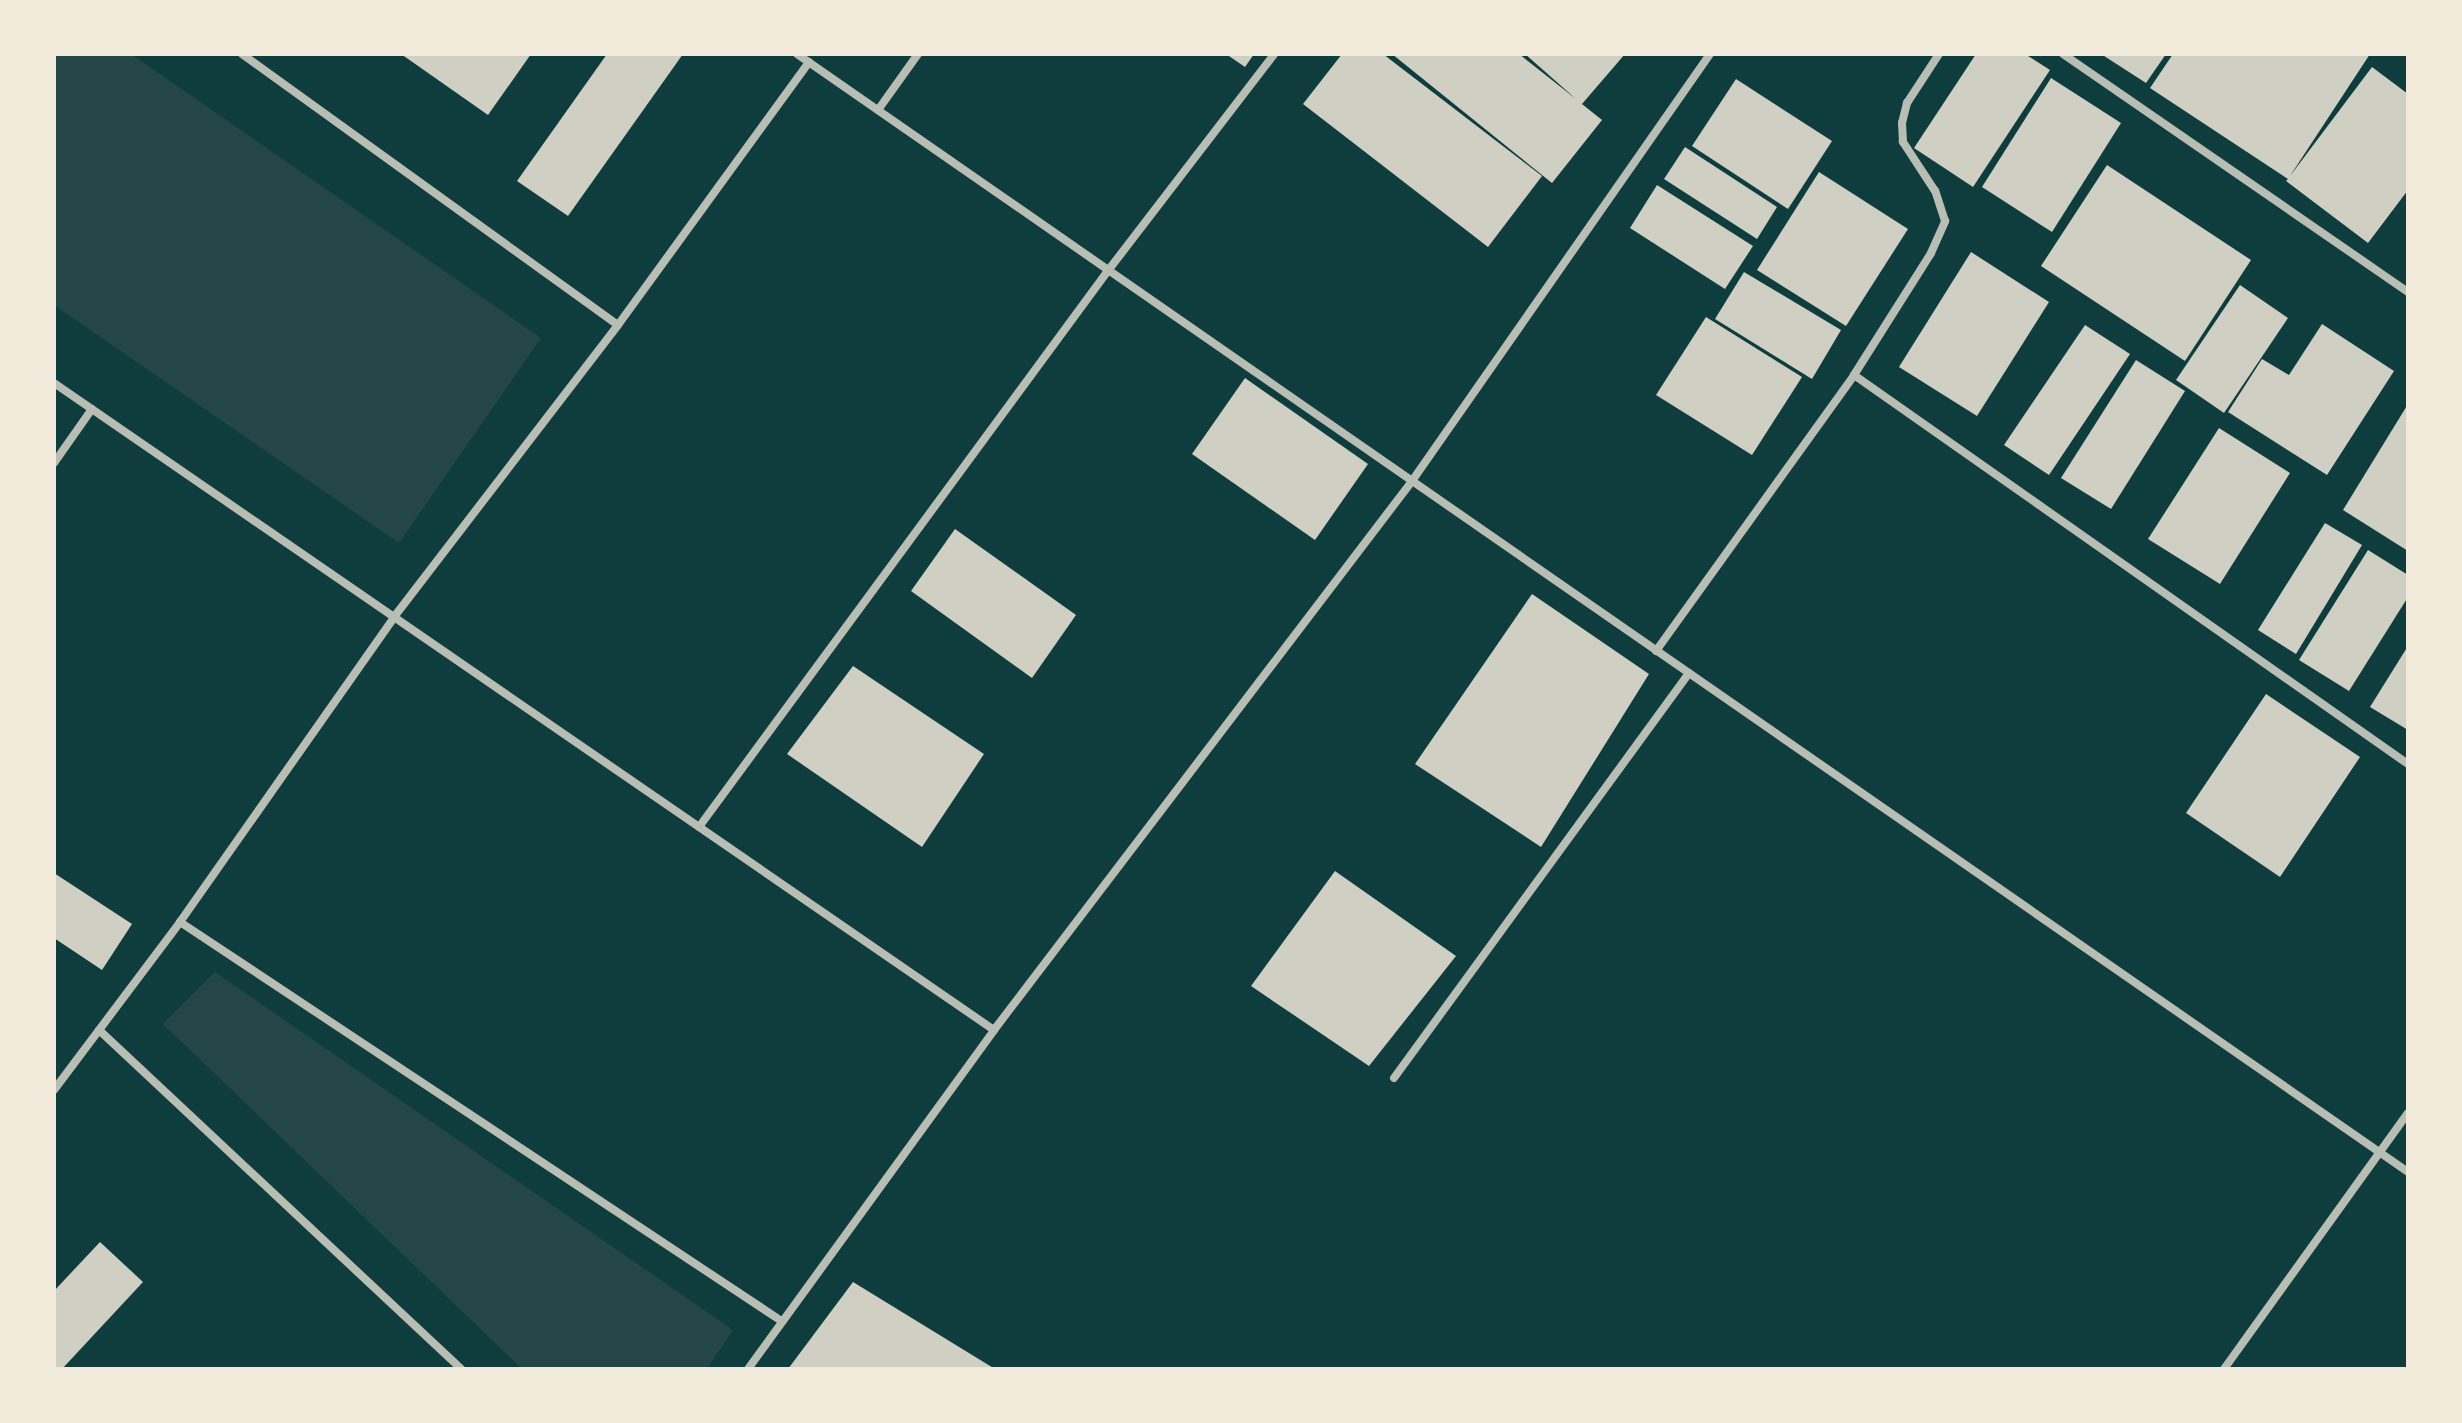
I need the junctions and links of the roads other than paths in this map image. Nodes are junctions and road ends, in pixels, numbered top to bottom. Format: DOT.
graph roads {
  1 [pos="242,54"];
  2 [pos="797,54"];
  3 [pos="918,54"];
  4 [pos="1274,54"];
  5 [pos="1710,54"];
  6 [pos="1939,54"];
  7 [pos="2063,54"];
  8 [pos="809,62"];
  9 [pos="878,110"];
  10 [pos="1107,272"];
  11 [pos="2408,292"];
  12 [pos="618,325"];
  13 [pos="1854,375"];
  14 [pos="54,383"];
  15 [pos="92,409"];
  16 [pos="54,463"];
  17 [pos="1412,481"];
  18 [pos="394,617"];
  19 [pos="1656,651"];
  20 [pos="1689,673"];
  21 [pos="2408,764"];
  22 [pos="699,827"];
  23 [pos="180,922"];
  24 [pos="99,1030"];
  25 [pos="994,1030"];
  26 [pos="1394,1078"];
  27 [pos="54,1090"];
  28 [pos="2408,1113"];
  29 [pos="2380,1153"];
  30 [pos="2408,1172"];
  31 [pos="780,1320"];
  32 [pos="461,1369"];
  33 [pos="748,1369"];
  34 [pos="2224,1369"];
  1 -- 12 [label="street"];
  2 -- 8 [label="street"];
  3 -- 9 [label="street"];
  4 -- 10 [label="street"];
  5 -- 17 [label="street"];
  6 -- 13 [label="street"];
  7 -- 11 [label="street"];
  8 -- 9 [label="street"];
  8 -- 12 [label="street"];
  9 -- 10 [label="street"];
  10 -- 17 [label="street"];
  10 -- 22 [label="street"];
  12 -- 18 [label="street"];
  13 -- 19 [label="street"];
  13 -- 21 [label="street"];
  14 -- 15 [label="street"];
  15 -- 16 [label="street"];
  15 -- 18 [label="street"];
  17 -- 19 [label="street"];
  17 -- 25 [label="street"];
  18 -- 22 [label="street"];
  18 -- 23 [label="street"];
  19 -- 20 [label="street"];
  20 -- 26 [label="street"];
  20 -- 29 [label="street"];
  22 -- 25 [label="street"];
  23 -- 24 [label="street"];
  23 -- 31 [label="street"];
  24 -- 27 [label="street"];
  24 -- 32 [label="street"];
  25 -- 31 [label="street"];
  28 -- 29 [label="street"];
  29 -- 30 [label="street"];
  29 -- 34 [label="street"];
  31 -- 33 [label="street"];
}
